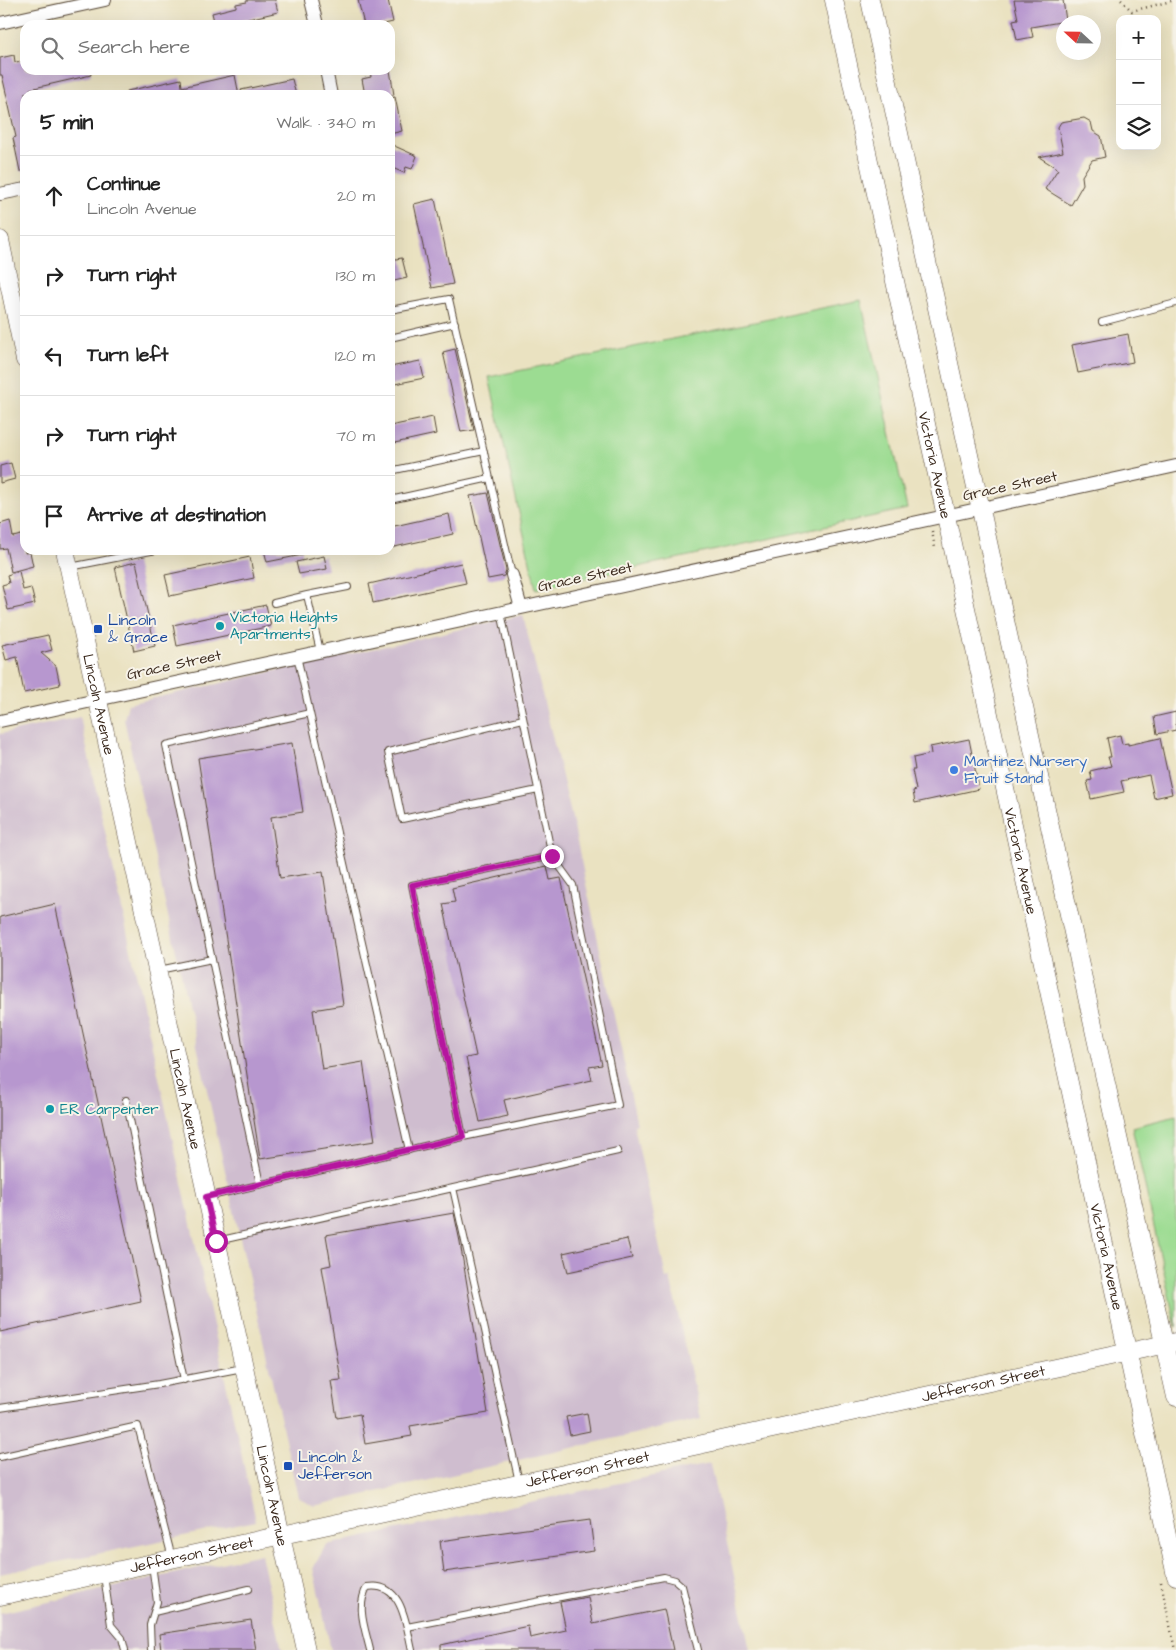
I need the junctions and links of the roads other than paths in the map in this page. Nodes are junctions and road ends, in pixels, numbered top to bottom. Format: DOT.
graph roads {
  1 [pos="105,0"];
  2 [pos="312,0"];
  3 [pos="834,0"];
  4 [pos="870,0"];
  5 [pos="316,20"];
  6 [pos="0,23"];
  7 [pos="327,75"];
  8 [pos="330,90"];
  9 [pos="20,190"];
  10 [pos="0,194"];
  11 [pos="0,240"];
  12 [pos="5,290"];
  13 [pos="1176,304"];
  14 [pos="395,309"];
  15 [pos="1102,322"];
  16 [pos="455,323"];
  17 [pos="395,337"];
  18 [pos="20,342"];
  19 [pos="484,451"];
  20 [pos="1176,466"];
  21 [pos="395,470"];
  22 [pos="490,478"];
  23 [pos="395,499"];
  24 [pos="981,509"];
  25 [pos="946,516"];
  26 [pos="100,555"];
  27 [pos="67,558"];
  28 [pos="512,575"];
  29 [pos="348,587"];
  30 [pos="307,595"];
  31 [pos="274,603"];
  32 [pos="520,608"];
  33 [pos="501,612"];
  34 [pos="320,651"];
  35 [pos="297,656"];
  36 [pos="96,699"];
  37 [pos="310,713"];
  38 [pos="524,719"];
  39 [pos="0,721"];
  40 [pos="538,790"];
  41 [pos="552,856"];
  42 [pos="212,959"];
  43 [pos="156,971"];
  44 [pos="126,1100"];
  45 [pos="463,1137"];
  46 [pos="409,1150"];
  47 [pos="618,1151"];
  48 [pos="260,1184"];
  49 [pos="454,1188"];
  50 [pos="206,1197"];
  51 [pos="216,1241"];
  52 [pos="1170,1343"];
  53 [pos="1128,1352"];
  54 [pos="244,1367"];
  55 [pos="184,1380"];
  56 [pos="1176,1397"];
  57 [pos="0,1408"];
  58 [pos="0,1456"];
  59 [pos="519,1484"];
  60 [pos="281,1535"];
  61 [pos="172,1559"];
  62 [pos="152,1563"];
  63 [pos="104,1574"];
  64 [pos="1176,1576"];
  65 [pos="249,1589"];
  66 [pos="0,1596"];
  67 [pos="154,1612"];
  68 [pos="407,1627"];
  69 [pos="125,1650"];
  70 [pos="151,1650"];
  71 [pos="306,1650"];
  72 [pos="370,1650"];
  73 [pos="412,1650"];
  74 [pos="698,1650"];
  1 -- 6 [label="street"];
  2 -- 5 [label="street"];
  3 -- 25 [label="main road, Victoria Avenue"];
  4 -- 24 [label="main road"];
  7 -- 8 [label="street"];
  9 -- 10 [label="street"];
  11 -- 12 [label="main road"];
  12 -- 18 [label="main road"];
  13 -- 15 [label="lane"];
  14 -- 16 [label="lane"];
  16 -- 17 [label="lane"];
  16 -- 19 [label="lane"];
  19 -- 21 [label="lane"];
  19 -- 22 [label="lane"];
  20 -- 24 [label="street, Grace Street"];
  22 -- 23 [label="lane"];
  22 -- 28 [label="lane"];
  24 -- 25 [label="street, Grace Street"];
  24 -- 52 [label="main road"];
  25 -- 32 [label="street, Grace Street"];
  25 -- 53 [label="main road, Victoria Avenue"];
  26 -- 27 [label="lane"];
  27 -- 36 [label="main road, Lincoln Avenue"];
  28 -- 32 [label="street"];
  29 -- 30 [label="lane"];
  30 -- 31 [label="lane"];
  30 -- 34 [label="lane"];
  32 -- 33 [label="street, Grace Street"];
  33 -- 34 [label="street, Grace Street"];
  33 -- 38 [label="lane"];
  34 -- 35 [label="street, Grace Street"];
  35 -- 36 [label="street, Grace Street"];
  35 -- 37 [label="lane"];
  36 -- 39 [label="street, Grace Street"];
  36 -- 43 [label="main road, Lincoln Avenue"];
  37 -- 42 [label="lane"];
  37 -- 46 [label="lane"];
  38 -- 40 [label="lane"];
  38 -- 40 [label="lane"];
  40 -- 41 [label="lane"];
  41 -- 45 [label="lane"];
  41 -- 45 [label="lane"];
  42 -- 43 [label="lane"];
  42 -- 48 [label="lane"];
  43 -- 50 [label="main road, Lincoln Avenue"];
  44 -- 55 [label="lane"];
  45 -- 46 [label="lane"];
  46 -- 48 [label="lane"];
  47 -- 49 [label="lane"];
  48 -- 50 [label="lane"];
  49 -- 51 [label="lane"];
  49 -- 59 [label="lane"];
  50 -- 51 [label="main road, Lincoln Avenue"];
  51 -- 54 [label="main road, Lincoln Avenue"];
  52 -- 53 [label="main road, Jefferson Street"];
  52 -- 56 [label="main road"];
  53 -- 59 [label="main road, Jefferson Street"];
  53 -- 64 [label="main road, Victoria Avenue"];
  54 -- 55 [label="lane"];
  54 -- 60 [label="main road, Lincoln Avenue"];
  55 -- 57 [label="lane"];
  58 -- 61 [label="lane"];
  59 -- 60 [label="main road, Jefferson Street"];
  60 -- 61 [label="main road, Jefferson Street"];
  60 -- 71 [label="main road, Lincoln Avenue"];
  61 -- 62 [label="main road, Jefferson Street"];
  62 -- 63 [label="main road, Jefferson Street"];
  62 -- 67 [label="lane"];
  63 -- 66 [label="main road, Jefferson Street"];
  63 -- 69 [label="lane"];
  65 -- 67 [label="lane"];
  67 -- 70 [label="lane"];
  68 -- 72 [label="lane"];
  68 -- 73 [label="lane"];
  68 -- 74 [label="lane"];
}
